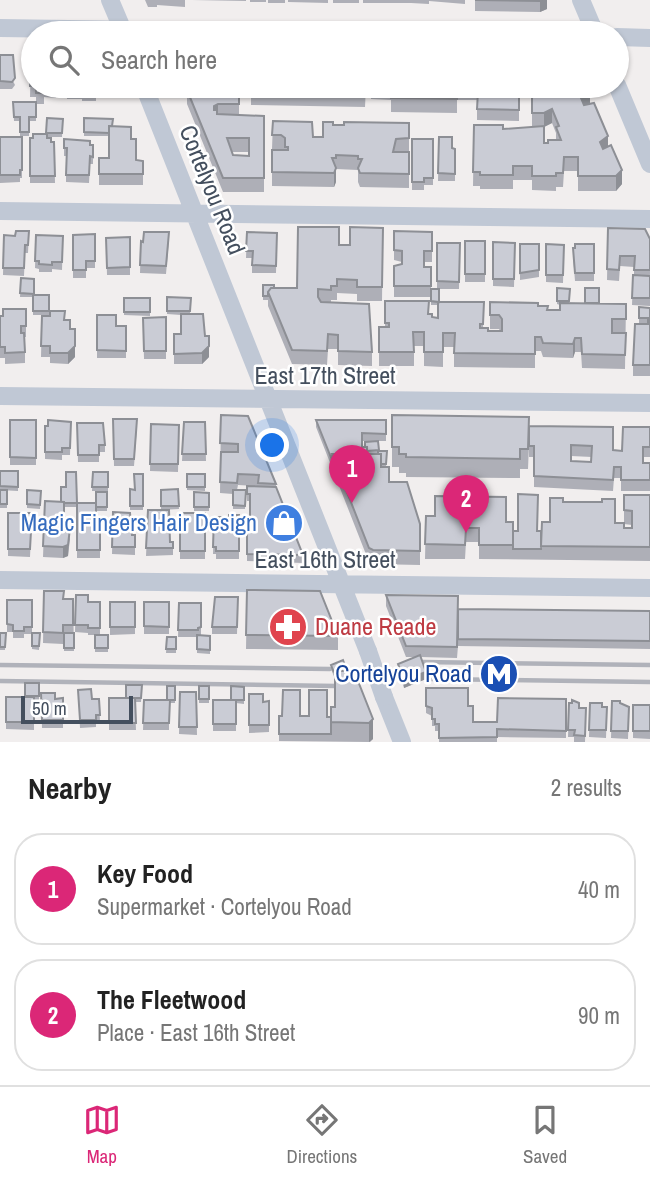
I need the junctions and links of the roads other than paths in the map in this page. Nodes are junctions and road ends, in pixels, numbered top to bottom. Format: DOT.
graph roads {
  1 [pos="110,0"];
  2 [pos="581,0"];
  3 [pos="119,21"];
  4 [pos="590,21"];
  5 [pos="0,28"];
  6 [pos="21,29"];
  7 [pos="629,37"];
  8 [pos="650,38"];
  9 [pos="149,98"];
  10 [pos="622,98"];
  11 [pos="650,164"];
  12 [pos="0,211"];
  13 [pos="195,215"];
  14 [pos="650,219"];
  15 [pos="0,396"];
  16 [pos="268,399"];
  17 [pos="650,403"];
  18 [pos="0,580"];
  19 [pos="342,585"];
  20 [pos="650,588"];
  21 [pos="402,742"];
  1 -- 3 [label="street"];
  2 -- 4 [label="street"];
  5 -- 6 [label="street"];
  7 -- 8 [label="street"];
  9 -- 13 [label="street, Cortelyou Road"];
  10 -- 11 [label="street"];
  12 -- 13 [label="street"];
  13 -- 14 [label="street"];
  13 -- 16 [label="street, Cortelyou Road"];
  15 -- 16 [label="street, East 17th Street"];
  16 -- 17 [label="street, East 17th Street"];
  16 -- 19 [label="street, Cortelyou Road"];
  18 -- 19 [label="street, East 16th Street"];
  19 -- 20 [label="street, East 16th Street"];
  19 -- 21 [label="street, Cortelyou Road, bridge"];
}
